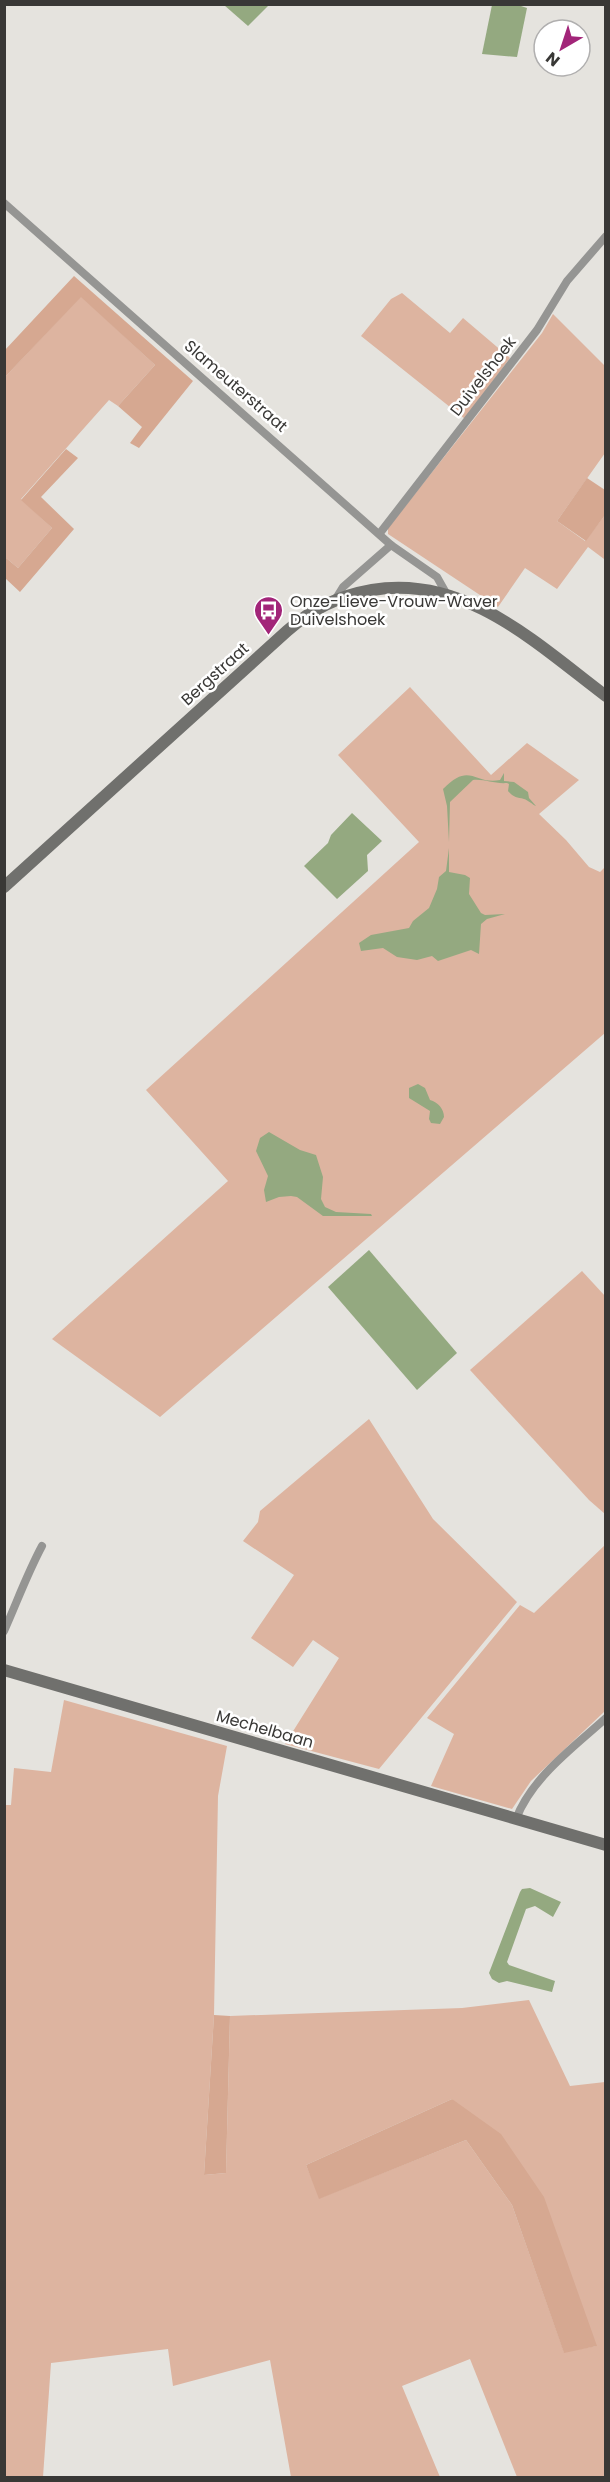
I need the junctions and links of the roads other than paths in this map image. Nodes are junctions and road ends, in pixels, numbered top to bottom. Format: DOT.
graph roads {
  1 [pos="4,203"];
  2 [pos="606,236"];
  3 [pos="380,533"];
  4 [pos="391,545"];
  5 [pos="446,593"];
  6 [pos="335,600"];
  7 [pos="606,696"];
  8 [pos="4,887"];
  9 [pos="42,1546"];
  10 [pos="4,1631"];
  11 [pos="4,1670"];
  12 [pos="606,1718"];
  13 [pos="516,1819"];
  14 [pos="606,1845"];
  1 -- 3 [label="street, Slameuterstraat"];
  2 -- 3 [label="street, Duivelshoek"];
  3 -- 4 [label="street, Slameuterstraat"];
  4 -- 5 [label="street, Slameuterstraat"];
  4 -- 6 [label="street"];
  5 -- 6 [label="street, Bergstraat"];
  5 -- 7 [label="street, Bergstraat"];
  6 -- 8 [label="street, Bergstraat"];
  9 -- 10 [label="street"];
  11 -- 13 [label="street, Mechelbaan"];
  12 -- 13 [label="street"];
  13 -- 14 [label="street, Mechelbaan"];
}
